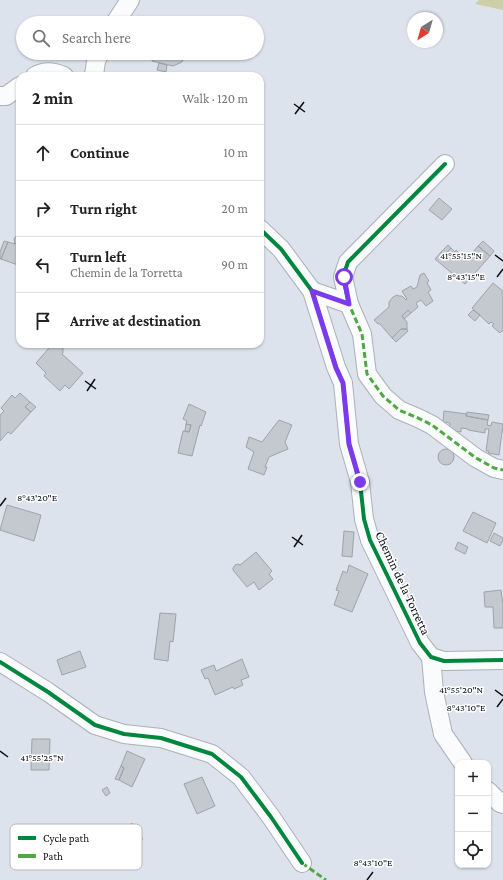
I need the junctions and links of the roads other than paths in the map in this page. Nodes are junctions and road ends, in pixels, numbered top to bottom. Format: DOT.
graph roads {
  1 [pos="130,0"];
  2 [pos="120,16"];
  3 [pos="96,60"];
  4 [pos="94,72"];
  5 [pos="16,90"];
  6 [pos="9,98"];
  7 [pos="445,164"];
  8 [pos="264,233"];
  9 [pos="312,291"];
  10 [pos="349,304"];
  11 [pos="503,470"];
  12 [pos="431,657"];
  13 [pos="503,660"];
  14 [pos="0,662"];
  15 [pos="461,760"];
  16 [pos="491,794"];
  17 [pos="503,804"];
  18 [pos="302,863"];
  1 -- 2 [label="street"];
  3 -- 4 [label="street"];
  5 -- 6 [label="street"];
  7 -- 10 [label="street"];
  8 -- 9 [label="street, Chemin de la Torretta"];
  9 -- 10 [label="street"];
  9 -- 12 [label="street, Chemin de la Torretta"];
  10 -- 11 [label="street"];
  12 -- 13 [label="street"];
  12 -- 15 [label="street"];
  14 -- 18 [label="street"];
  16 -- 17 [label="street"];
}
